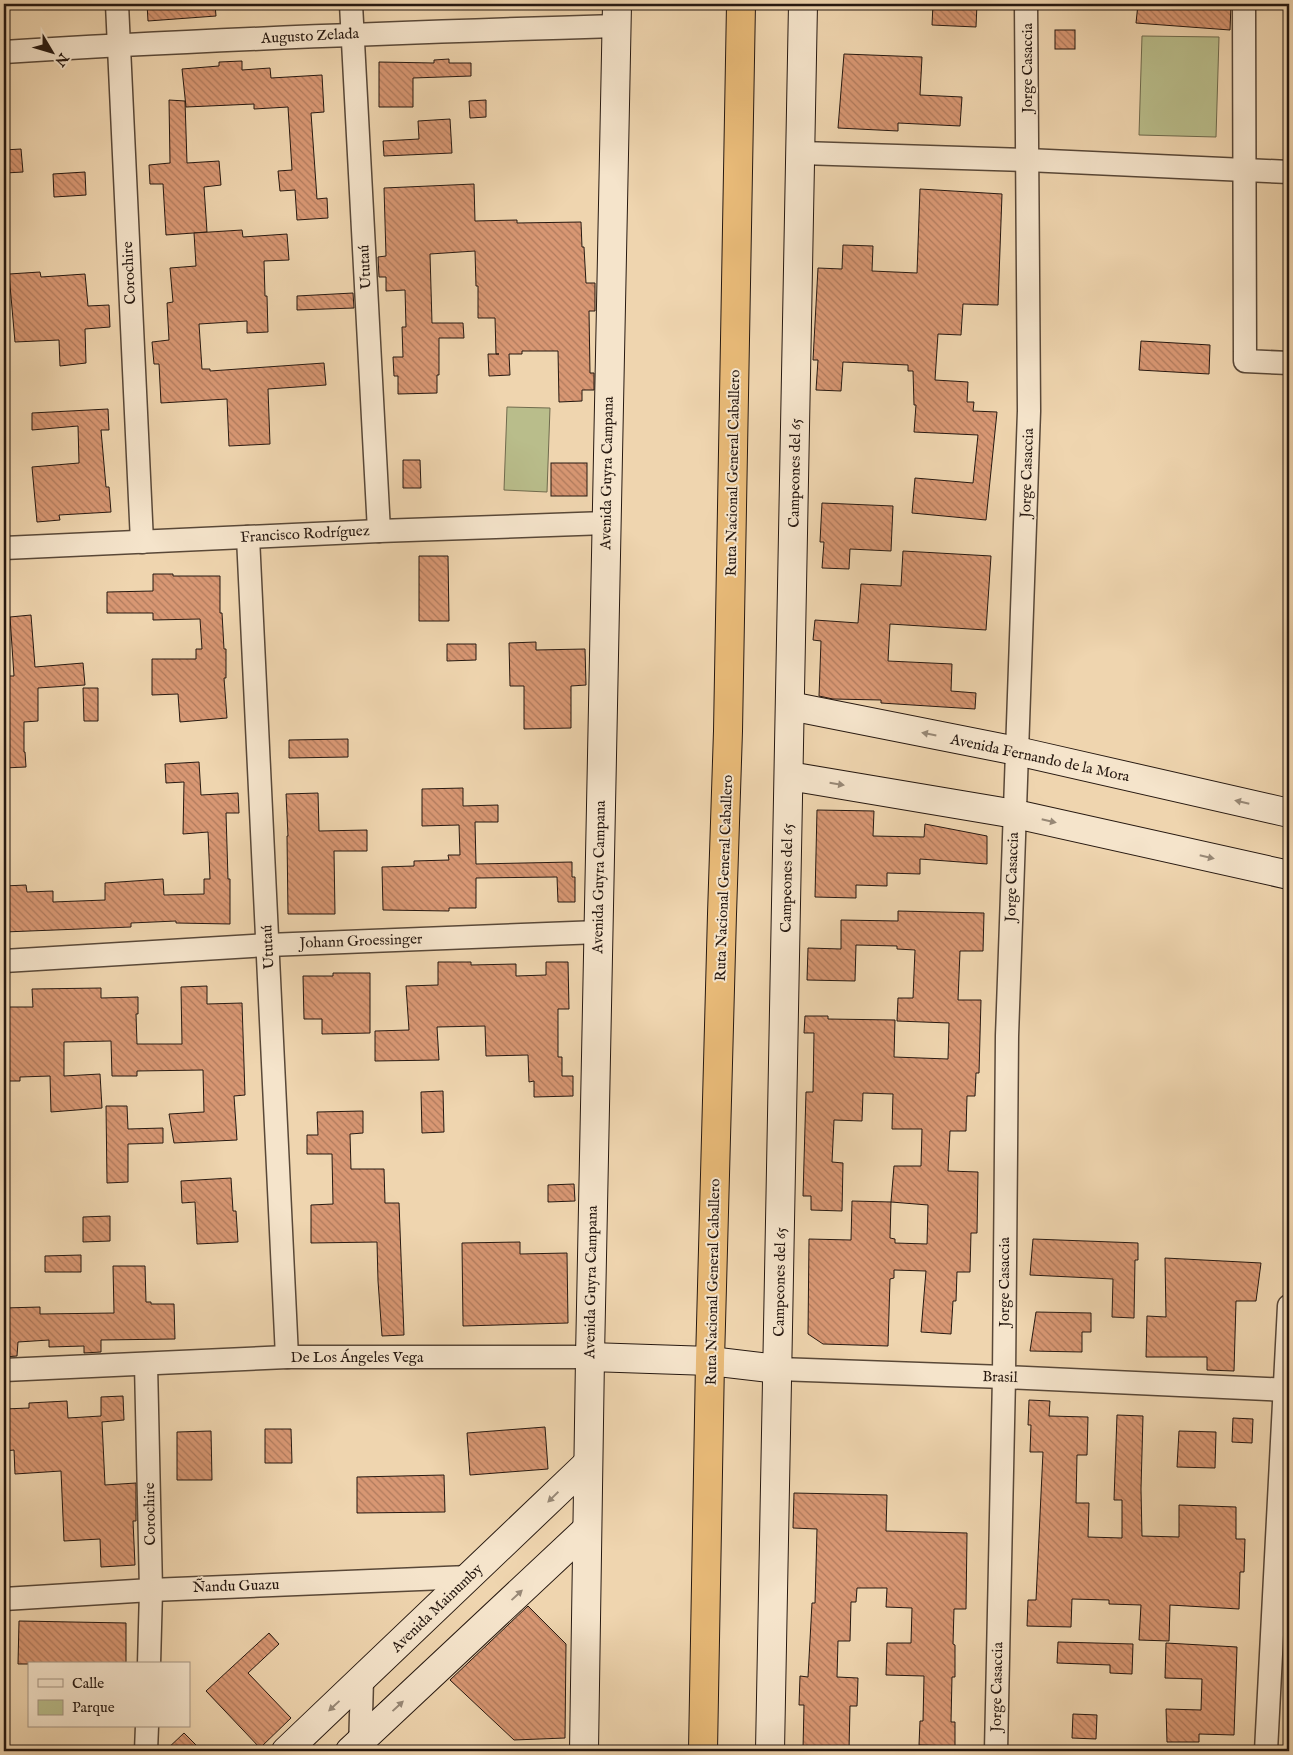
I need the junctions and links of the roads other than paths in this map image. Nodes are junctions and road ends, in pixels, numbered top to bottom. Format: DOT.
graph roads {
  1 [pos="117,4"];
  2 [pos="351,4"];
  3 [pos="741,4"];
  4 [pos="803,4"];
  5 [pos="1026,4"];
  6 [pos="1244,4"];
  7 [pos="616,15"];
  8 [pos="352,34"];
  9 [pos="119,44"];
  10 [pos="4,52"];
  11 [pos="801,153"];
  12 [pos="1027,160"];
  13 [pos="1244,170"];
  14 [pos="1289,172"];
  15 [pos="1289,363"];
  16 [pos="606,524"];
  17 [pos="379,531"];
  18 [pos="248,537"];
  19 [pos="142,542"];
  20 [pos="4,548"];
  21 [pos="790,706"];
  22 [pos="1017,751"];
  23 [pos="789,776"];
  24 [pos="1289,813"];
  25 [pos="1015,814"];
  26 [pos="1289,875"];
  27 [pos="598,932"];
  28 [pos="268,945"];
  29 [pos="4,961"];
  30 [pos="1289,1306"];
  31 [pos="287,1357"];
  32 [pos="590,1357"];
  33 [pos="710,1362"];
  34 [pos="146,1364"];
  35 [pos="778,1369"];
  36 [pos="4,1370"];
  37 [pos="1004,1376"];
  38 [pos="1287,1390"];
  39 [pos="588,1464"];
  40 [pos="587,1529"];
  41 [pos="469,1577"];
  42 [pos="152,1590"];
  43 [pos="4,1599"];
  44 [pos="149,1662"];
  45 [pos="362,1679"];
  46 [pos="147,1728"];
  47 [pos="357,1748"];
  48 [pos="146,1751"];
  49 [pos="286,1751"];
  50 [pos="584,1751"];
  51 [pos="703,1751"];
  52 [pos="770,1751"];
  53 [pos="996,1751"];
  54 [pos="1266,1751"];
  1 -- 9 [label="street, Corochire"];
  2 -- 8 [label="street, Ututaú"];
  3 -- 33 [label="highway, Ruta Nacional General Caballero"];
  4 -- 11 [label="street, Campeones del 65"];
  5 -- 12 [label="street, Jorge Casaccia"];
  6 -- 13 [label="street"];
  7 -- 8 [label="street, Augusto Zelada"];
  7 -- 16 [label="street, Avenida Guyra Campana"];
  8 -- 9 [label="street, Augusto Zelada"];
  8 -- 17 [label="street, Ututaú"];
  9 -- 10 [label="street, Augusto Zelada"];
  9 -- 19 [label="street, Corochire"];
  11 -- 12 [label="street"];
  11 -- 21 [label="street, Campeones del 65"];
  12 -- 13 [label="street"];
  12 -- 22 [label="street, Jorge Casaccia"];
  13 -- 14 [label="street"];
  13 -- 15 [label="street"];
  16 -- 17 [label="street, Francisco Rodríguez"];
  16 -- 27 [label="street, Avenida Guyra Campana"];
  17 -- 18 [label="street, Francisco Rodríguez"];
  18 -- 19 [label="street, Francisco Rodríguez"];
  18 -- 28 [label="street, Ututaú"];
  19 -- 20 [label="street, Francisco Rodríguez"];
  22 -- 21 [label="street, Avenida Fernando de la Mora, one-way"];
  21 -- 23 [label="street, Campeones del 65"];
  24 -- 22 [label="street, Avenida Fernando de la Mora, one-way"];
  22 -- 25 [label="street, Jorge Casaccia"];
  23 -- 25 [label="street, one-way"];
  23 -- 35 [label="street, Campeones del 65"];
  25 -- 26 [label="street, one-way"];
  25 -- 37 [label="street, Jorge Casaccia"];
  27 -- 28 [label="street, Johann Groessinger"];
  27 -- 32 [label="street, Avenida Guyra Campana"];
  28 -- 29 [label="street, Johann Groessinger"];
  28 -- 31 [label="street, Ututaú"];
  30 -- 38 [label="street"];
  31 -- 32 [label="street, De Los Ángeles Vega"];
  31 -- 34 [label="street, De Los Ángeles Vega"];
  32 -- 33 [label="street, De Los Ángeles Vega"];
  32 -- 39 [label="street, Avenida Guyra Campana"];
  33 -- 35 [label="street, Brasil"];
  33 -- 51 [label="highway, Ruta Nacional General Caballero"];
  34 -- 36 [label="street, De Los Ángeles Vega"];
  34 -- 42 [label="street, Corochire"];
  35 -- 37 [label="street, Brasil"];
  35 -- 52 [label="street, Campeones del 65"];
  37 -- 38 [label="street, Brasil"];
  37 -- 53 [label="street, Jorge Casaccia"];
  38 -- 54 [label="street"];
  39 -- 40 [label="street, Avenida Guyra Campana"];
  39 -- 41 [label="street, Avenida Mainumby, one-way"];
  47 -- 40 [label="street, one-way"];
  40 -- 50 [label="street, Avenida Guyra Campana"];
  41 -- 42 [label="street, Ñandu Guazu"];
  41 -- 45 [label="street, Avenida Mainumby"];
  42 -- 43 [label="street, Ñandu Guazu"];
  42 -- 44 [label="street, Corochire"];
  45 -- 47 [label="street"];
  45 -- 49 [label="street, Avenida Mainumby, one-way"];
  46 -- 48 [label="street"];
}
